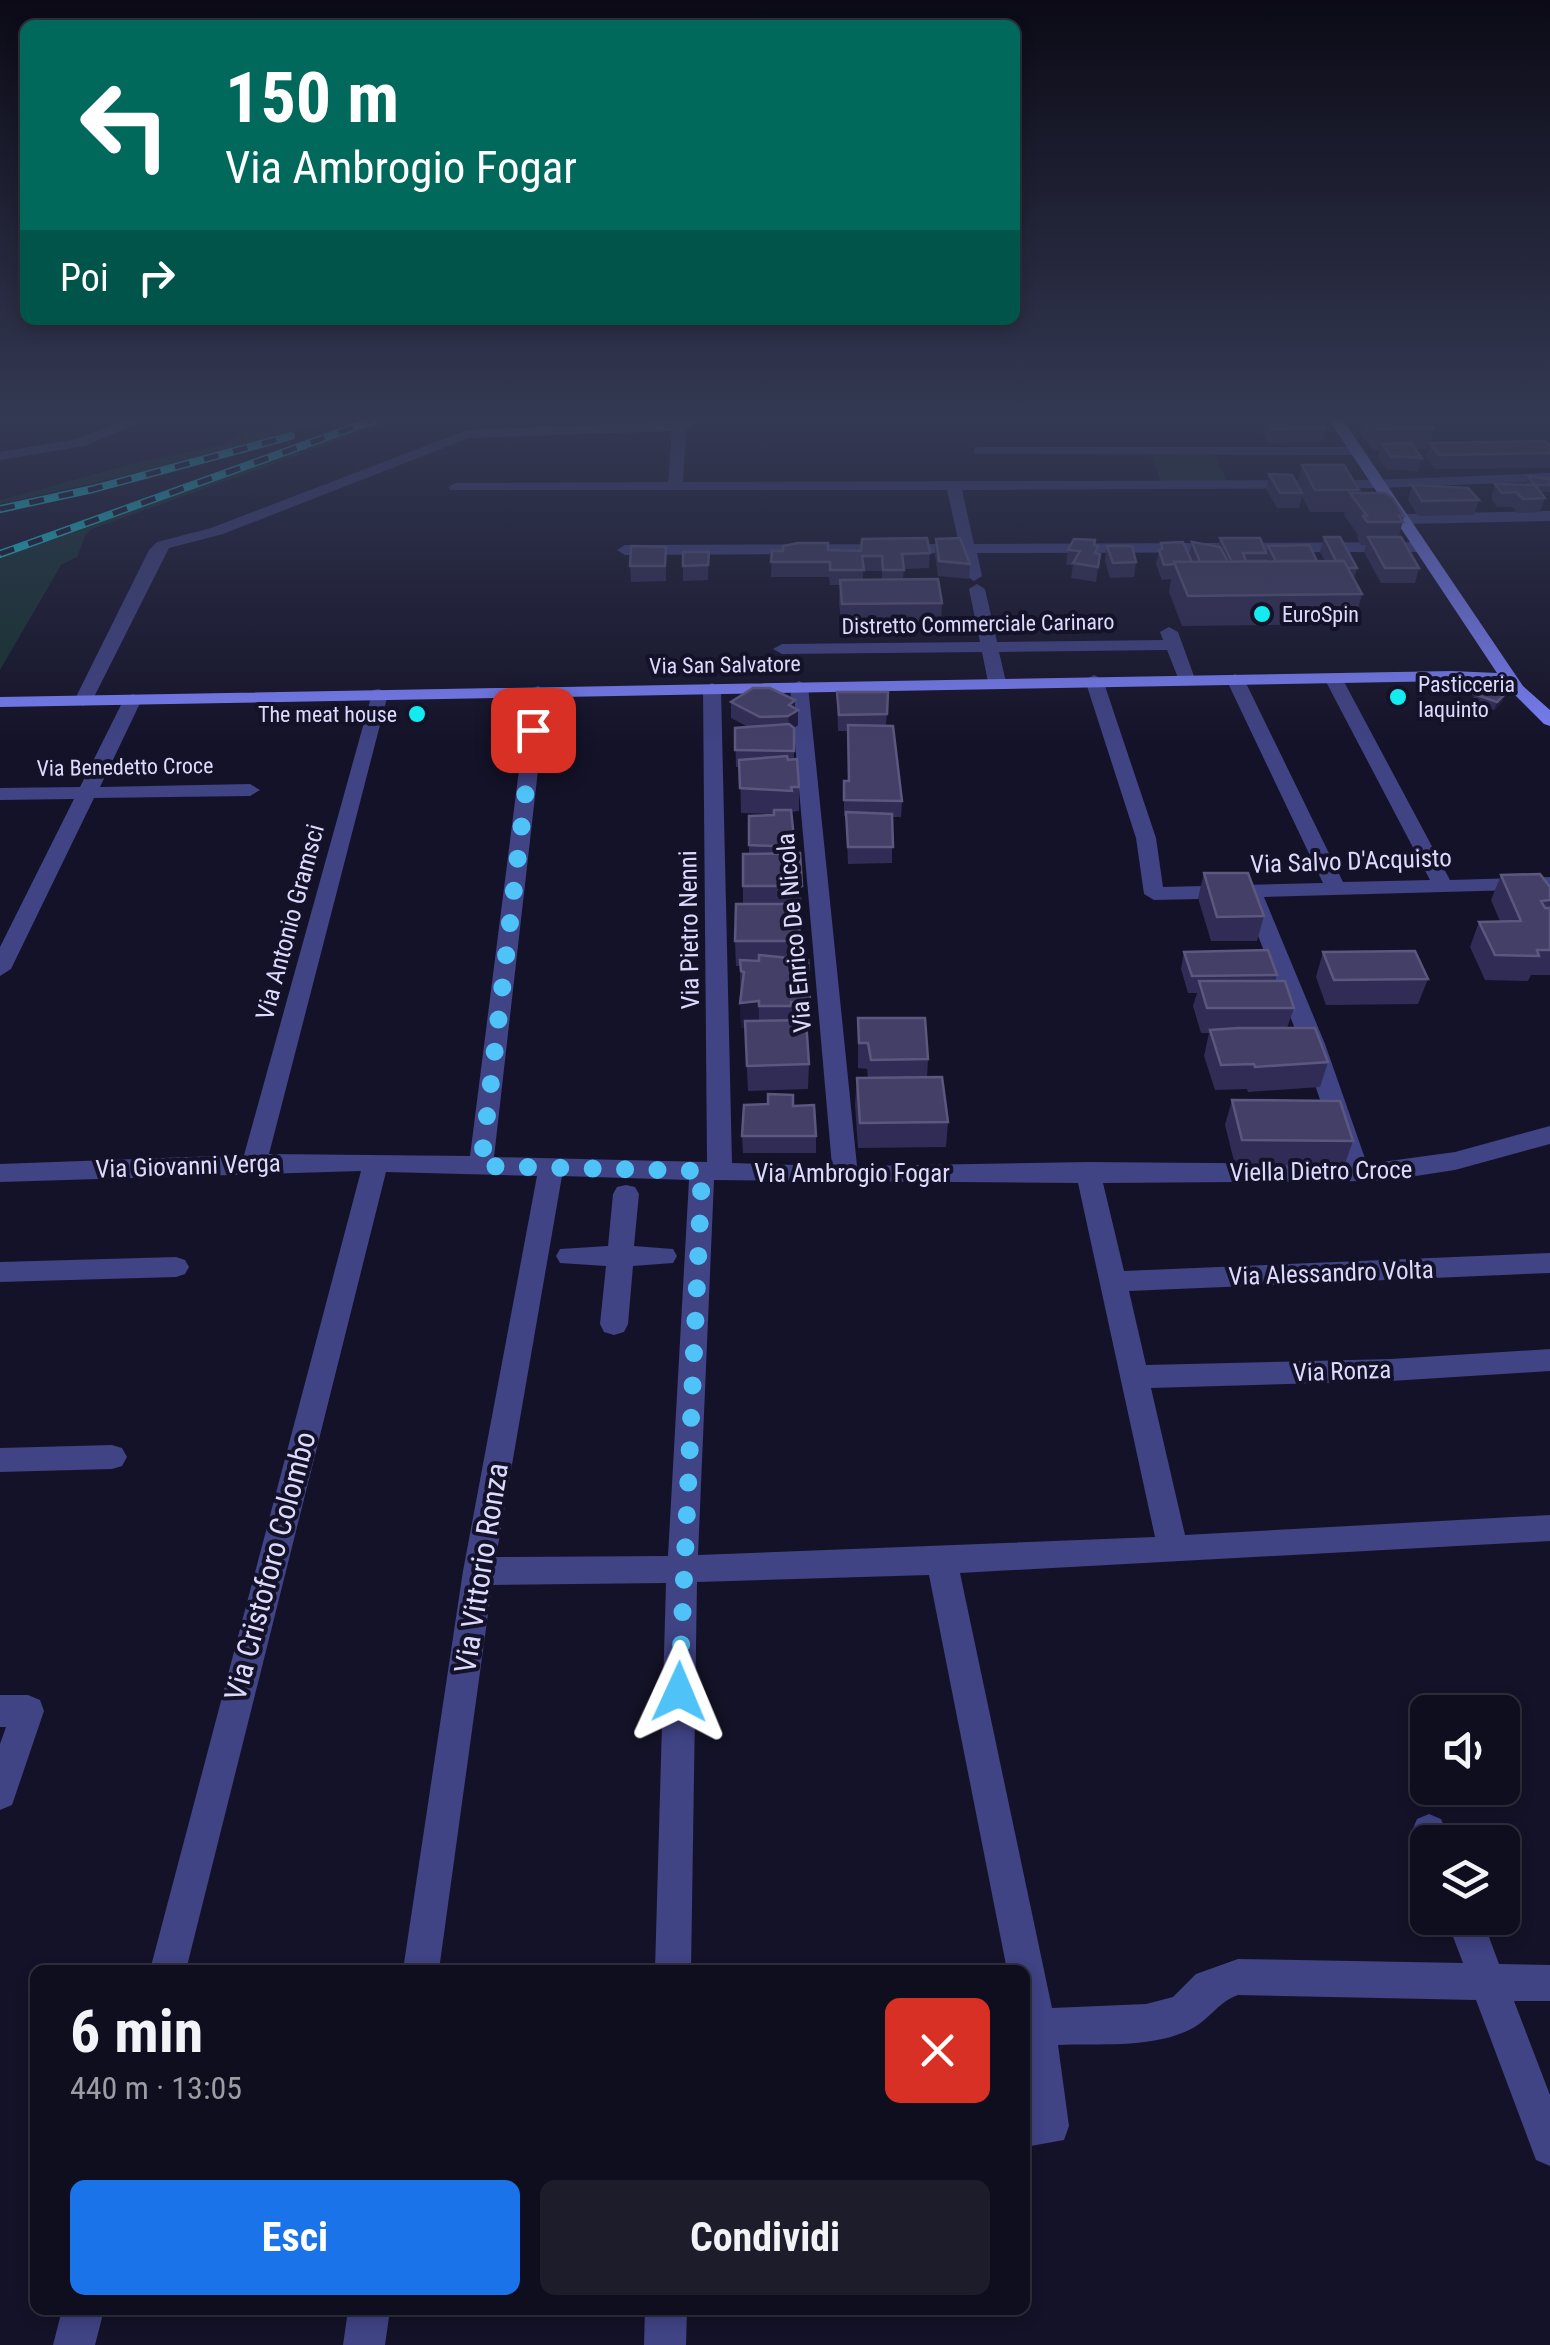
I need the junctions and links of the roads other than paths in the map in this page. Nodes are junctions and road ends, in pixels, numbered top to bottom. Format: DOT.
graph roads {
  1 [pos="218,529"];
  2 [pos="964,529"];
  3 [pos="1409,529"];
  4 [pos="1418,546"];
  5 [pos="968,548"];
  6 [pos="626,550"];
  7 [pos="782,644"];
  8 [pos="988,646"];
  9 [pos="1506,673"];
  10 [pos="1333,678"];
  11 [pos="1186,679"];
  12 [pos="1235,679"];
  13 [pos="1094,680"];
  14 [pos="997,682"];
  15 [pos="791,686"];
  16 [pos="712,688"];
  17 [pos="538,691"];
  18 [pos="379,694"];
  19 [pos="133,699"];
  20 [pos="84,700"];
  21 [pos="0,702"];
  22 [pos="1550,720"];
  23 [pos="250,790"];
  24 [pos="86,792"];
  25 [pos="0,794"];
  26 [pos="1550,883"];
  27 [pos="1443,886"];
  28 [pos="1336,889"];
  29 [pos="1252,891"];
  30 [pos="0,969"];
  31 [pos="1550,1136"];
  32 [pos="376,1163"];
  33 [pos="254,1164"];
  34 [pos="481,1166"];
  35 [pos="551,1168"];
  36 [pos="711,1172"];
  37 [pos="1088,1172"];
  38 [pos="0,1173"];
  39 [pos="1358,1173"];
  40 [pos="845,1175"];
  41 [pos="626,1194"];
  42 [pos="569,1256"];
  43 [pos="620,1256"];
  44 [pos="664,1256"];
  45 [pos="1550,1264"];
  46 [pos="176,1267"];
  47 [pos="0,1272"];
  48 [pos="1112,1282"];
  49 [pos="614,1324"];
  50 [pos="1550,1360"];
  51 [pos="1134,1377"];
  52 [pos="112,1457"];
  53 [pos="0,1460"];
  54 [pos="1550,1528"];
  55 [pos="1173,1548"];
  56 [pos="942,1563"];
  57 [pos="478,1572"];
  58 [pos="682,1572"];
  59 [pos="14,1712"];
  60 [pos="0,1793"];
  61 [pos="1471,1935"];
  62 [pos="169,1965"];
  63 [pos="422,1965"];
  64 [pos="673,1965"];
  65 [pos="1024,1965"];
  66 [pos="1491,1983"];
  67 [pos="1550,1983"];
  68 [pos="1030,1993"];
  69 [pos="1037,2027"];
  70 [pos="1030,2128"];
  71 [pos="1550,2146"];
  72 [pos="82,2315"];
  73 [pos="369,2315"];
  74 [pos="666,2315"];
  75 [pos="74,2345"];
  76 [pos="364,2345"];
  77 [pos="665,2345"];
  1 -- 20 [label="street"];
  2 -- 5 [label="street"];
  3 -- 4 [label="street"];
  4 -- 5 [label="street"];
  4 -- 9 [label="street"];
  5 -- 6 [label="street"];
  5 -- 8 [label="street"];
  7 -- 8 [label="street, Distretto Commerciale Carinaro"];
  7 -- 15 [label="street, Via Enrico De Nicola"];
  8 -- 11 [label="street, Distretto Commerciale Carinaro"];
  8 -- 14 [label="street"];
  9 -- 10 [label="street, Via San Salvatore"];
  9 -- 22 [label="street"];
  10 -- 12 [label="street, Via San Salvatore"];
  10 -- 27 [label="street"];
  11 -- 12 [label="street, Via San Salvatore"];
  11 -- 13 [label="street, Via San Salvatore"];
  12 -- 28 [label="street"];
  13 -- 14 [label="street, Via San Salvatore"];
  13 -- 29 [label="street, Via Salvo D'Acquisto"];
  14 -- 15 [label="street, Via San Salvatore"];
  15 -- 16 [label="street, Via San Salvatore"];
  15 -- 40 [label="street, Via Enrico De Nicola"];
  16 -- 17 [label="street, Via San Salvatore"];
  16 -- 36 [label="street, Via Pietro Nenni"];
  17 -- 18 [label="street, Via San Salvatore"];
  17 -- 34 [label="street"];
  18 -- 19 [label="street, Via San Salvatore"];
  18 -- 33 [label="street, Via Antonio Gramsci"];
  19 -- 20 [label="street, Via San Salvatore"];
  19 -- 24 [label="street"];
  20 -- 21 [label="street, Via San Salvatore"];
  23 -- 24 [label="street, Via Benedetto Croce"];
  24 -- 25 [label="street, Via Benedetto Croce"];
  24 -- 30 [label="street"];
  26 -- 27 [label="street, Via Salvo D'Acquisto"];
  27 -- 28 [label="street, Via Salvo D'Acquisto"];
  28 -- 29 [label="street, Via Salvo D'Acquisto"];
  29 -- 39 [label="street"];
  31 -- 39 [label="street, Viella Dietro Croce"];
  32 -- 33 [label="street, Via Giovanni Verga"];
  32 -- 34 [label="street, Via Ambrogio Fogar"];
  32 -- 62 [label="street, Via Cristoforo Colombo"];
  33 -- 38 [label="street, Via Giovanni Verga"];
  34 -- 35 [label="street, Via Ambrogio Fogar"];
  35 -- 36 [label="street, Via Ambrogio Fogar"];
  35 -- 57 [label="street, Via Vittorio Ronza"];
  36 -- 40 [label="street, Via Ambrogio Fogar"];
  36 -- 58 [label="street, Via Pietro Nenni"];
  37 -- 39 [label="street, Viella Dietro Croce"];
  37 -- 40 [label="street, Via Ambrogio Fogar"];
  37 -- 48 [label="street"];
  41 -- 43 [label="street"];
  42 -- 43 [label="street"];
  43 -- 44 [label="street"];
  43 -- 49 [label="street"];
  45 -- 48 [label="street, Via Alessandro Volta"];
  46 -- 47 [label="street"];
  48 -- 51 [label="street"];
  50 -- 51 [label="street, Via Ronza"];
  51 -- 55 [label="street"];
  52 -- 53 [label="street"];
  54 -- 55 [label="street"];
  55 -- 56 [label="street"];
  56 -- 58 [label="street"];
  56 -- 65 [label="street"];
  57 -- 58 [label="street"];
  57 -- 63 [label="street, Via Vittorio Ronza"];
  58 -- 64 [label="street, Via Pietro Nenni"];
  59 -- 60 [label="street"];
  61 -- 66 [label="street"];
  66 -- 67 [label="street"];
  66 -- 69 [label="street"];
  66 -- 71 [label="street"];
  68 -- 69 [label="street"];
  69 -- 70 [label="street"];
  72 -- 75 [label="street"];
  73 -- 76 [label="street"];
  74 -- 77 [label="street"];
}
